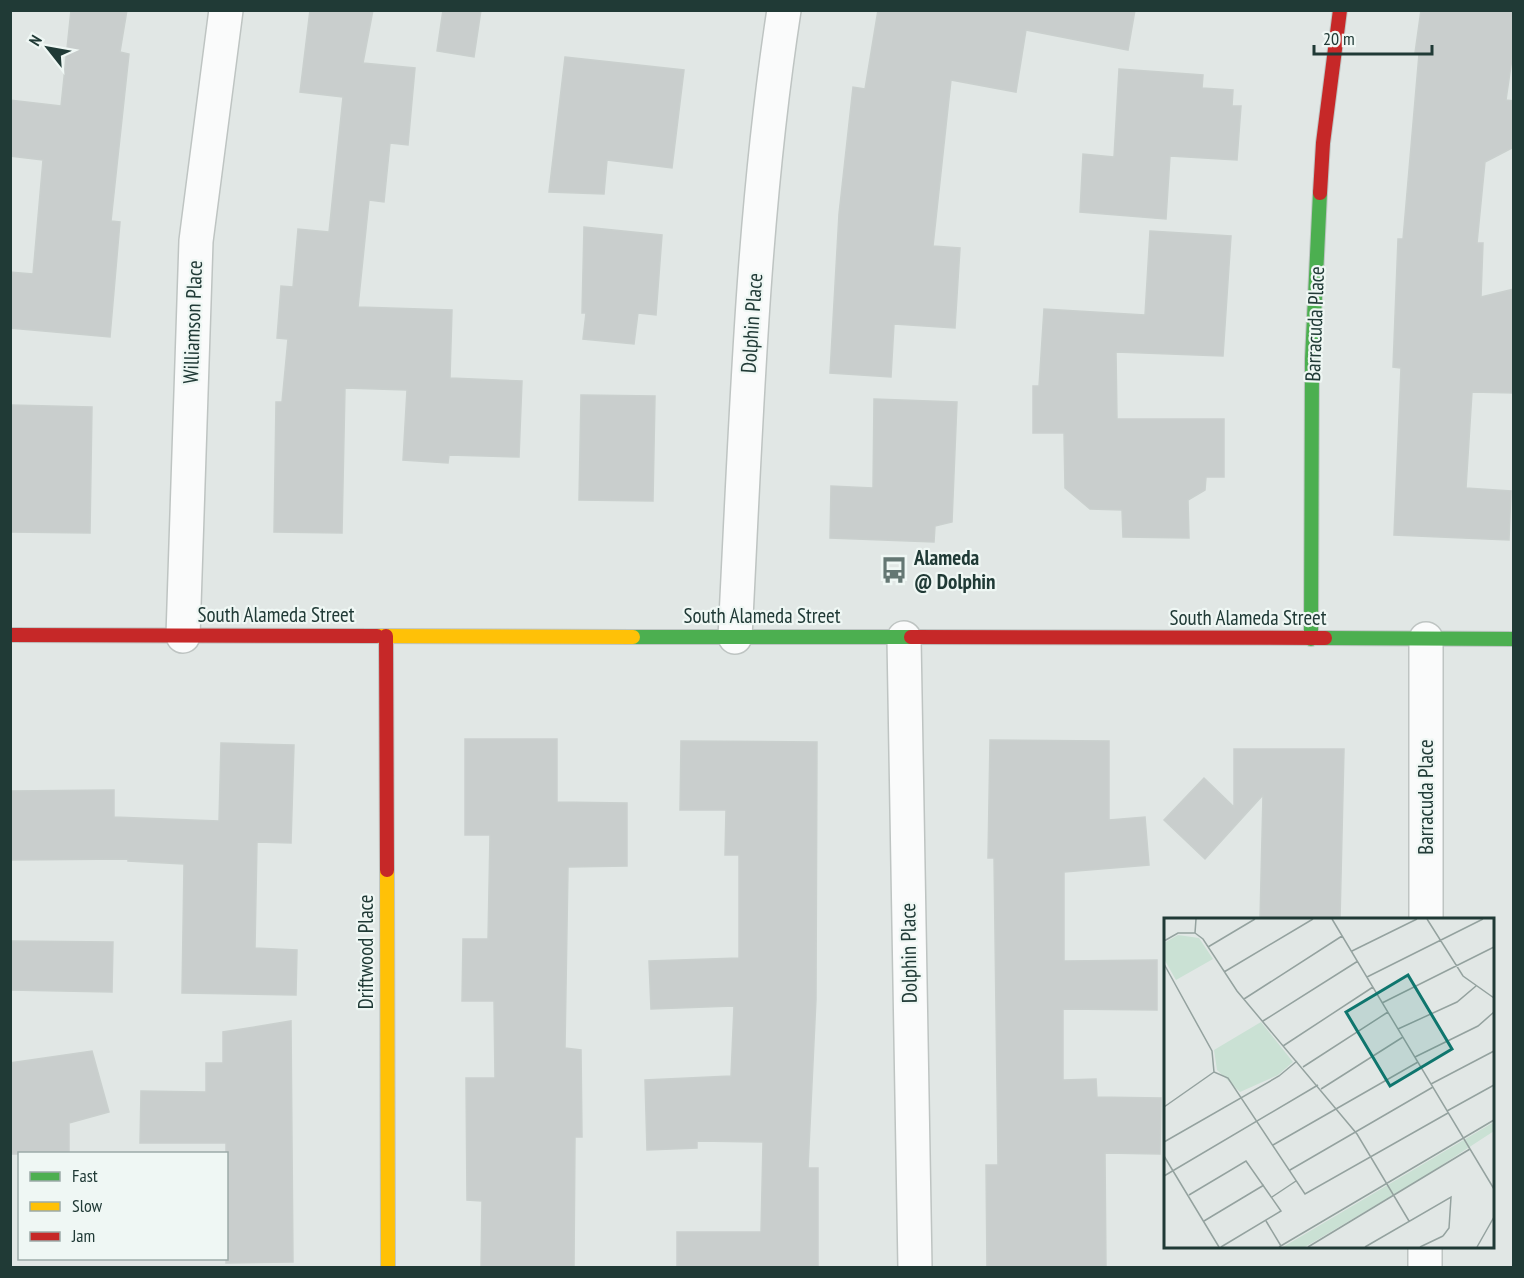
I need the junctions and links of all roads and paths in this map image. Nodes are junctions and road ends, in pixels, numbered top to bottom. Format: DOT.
graph roads {
  1 [pos="226,10"];
  2 [pos="784,10"];
  3 [pos="1340,10"];
  4 [pos="10,635"];
  5 [pos="183,636"];
  6 [pos="386,636"];
  7 [pos="735,637"];
  8 [pos="904,638"];
  9 [pos="1311,639"];
  10 [pos="1426,639"];
  11 [pos="1514,639"];
  12 [pos="1426,918"];
  13 [pos="1425,1248"];
  14 [pos="388,1268"];
  15 [pos="915,1268"];
  16 [pos="1425,1268"];
  1 -- 5 [label="street, Williamson Place"];
  2 -- 7 [label="street, Dolphin Place"];
  3 -- 9 [label="main road, Barracuda Place"];
  4 -- 5 [label="main road, South Alameda Street"];
  5 -- 6 [label="main road, South Alameda Street"];
  6 -- 7 [label="main road, South Alameda Street"];
  6 -- 14 [label="main road, Driftwood Place"];
  7 -- 8 [label="main road, South Alameda Street"];
  8 -- 9 [label="main road, South Alameda Street"];
  8 -- 15 [label="street, Dolphin Place"];
  9 -- 10 [label="main road, South Alameda Street"];
  10 -- 11 [label="main road, South Alameda Street"];
  10 -- 12 [label="street, Barracuda Place"];
  13 -- 16 [label="street"];
}
